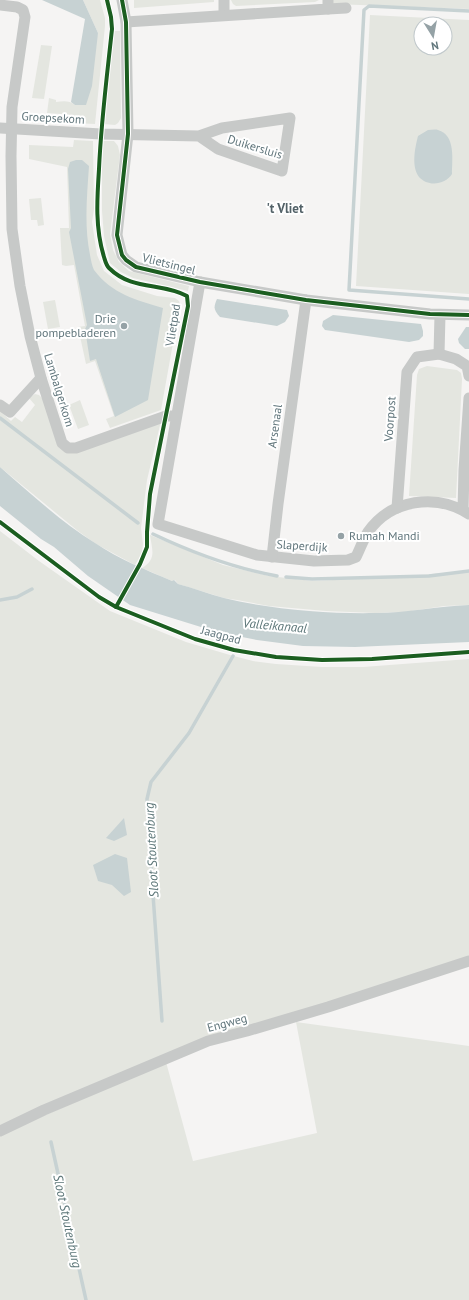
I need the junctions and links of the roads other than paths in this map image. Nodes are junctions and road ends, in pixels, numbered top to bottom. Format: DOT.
graph roads {
  1 [pos="122,0"];
  2 [pos="224,0"];
  3 [pos="328,4"];
  4 [pos="0,5"];
  5 [pos="346,8"];
  6 [pos="224,15"];
  7 [pos="126,22"];
  8 [pos="0,128"];
  9 [pos="12,129"];
  10 [pos="128,134"];
  11 [pos="199,136"];
  12 [pos="200,282"];
  13 [pos="306,300"];
  14 [pos="440,315"];
  15 [pos="469,315"];
  16 [pos="439,354"];
  17 [pos="469,376"];
  18 [pos="41,378"];
  19 [pos="469,398"];
  20 [pos="0,405"];
  21 [pos="176,416"];
  22 [pos="397,508"];
  23 [pos="466,512"];
  24 [pos="272,557"];
  25 [pos="469,961"];
  26 [pos="0,1131"];
  1 -- 7 [label="street, Vlietsingel"];
  2 -- 6 [label="street"];
  3 -- 5 [label="street"];
  3 -- 6 [label="street"];
  4 -- 9 [label="street, Lambalgerkom"];
  6 -- 7 [label="street"];
  7 -- 10 [label="street, Vlietsingel"];
  8 -- 9 [label="street, Groepsekom"];
  9 -- 10 [label="street, Groepsekom"];
  9 -- 18 [label="street, Lambalgerkom"];
  10 -- 11 [label="street, Duikersluis"];
  10 -- 12 [label="street, Vlietsingel"];
  11 -- 11 [label="street, Duikersluis"];
  12 -- 13 [label="street, Vlietsingel"];
  12 -- 21 [label="street"];
  13 -- 14 [label="street, Vlietsingel"];
  13 -- 24 [label="street, Arsenaal"];
  14 -- 15 [label="street, Vlietsingel"];
  14 -- 16 [label="street"];
  16 -- 17 [label="street, Voorpost"];
  16 -- 22 [label="street, Voorpost"];
  18 -- 20 [label="street"];
  18 -- 21 [label="street, Lambalgerkom"];
  19 -- 23 [label="street"];
  21 -- 24 [label="street, Slaperdijk"];
  22 -- 23 [label="street, Slaperdijk"];
  22 -- 24 [label="street, Slaperdijk"];
  25 -- 26 [label="street, Engweg"];
}
